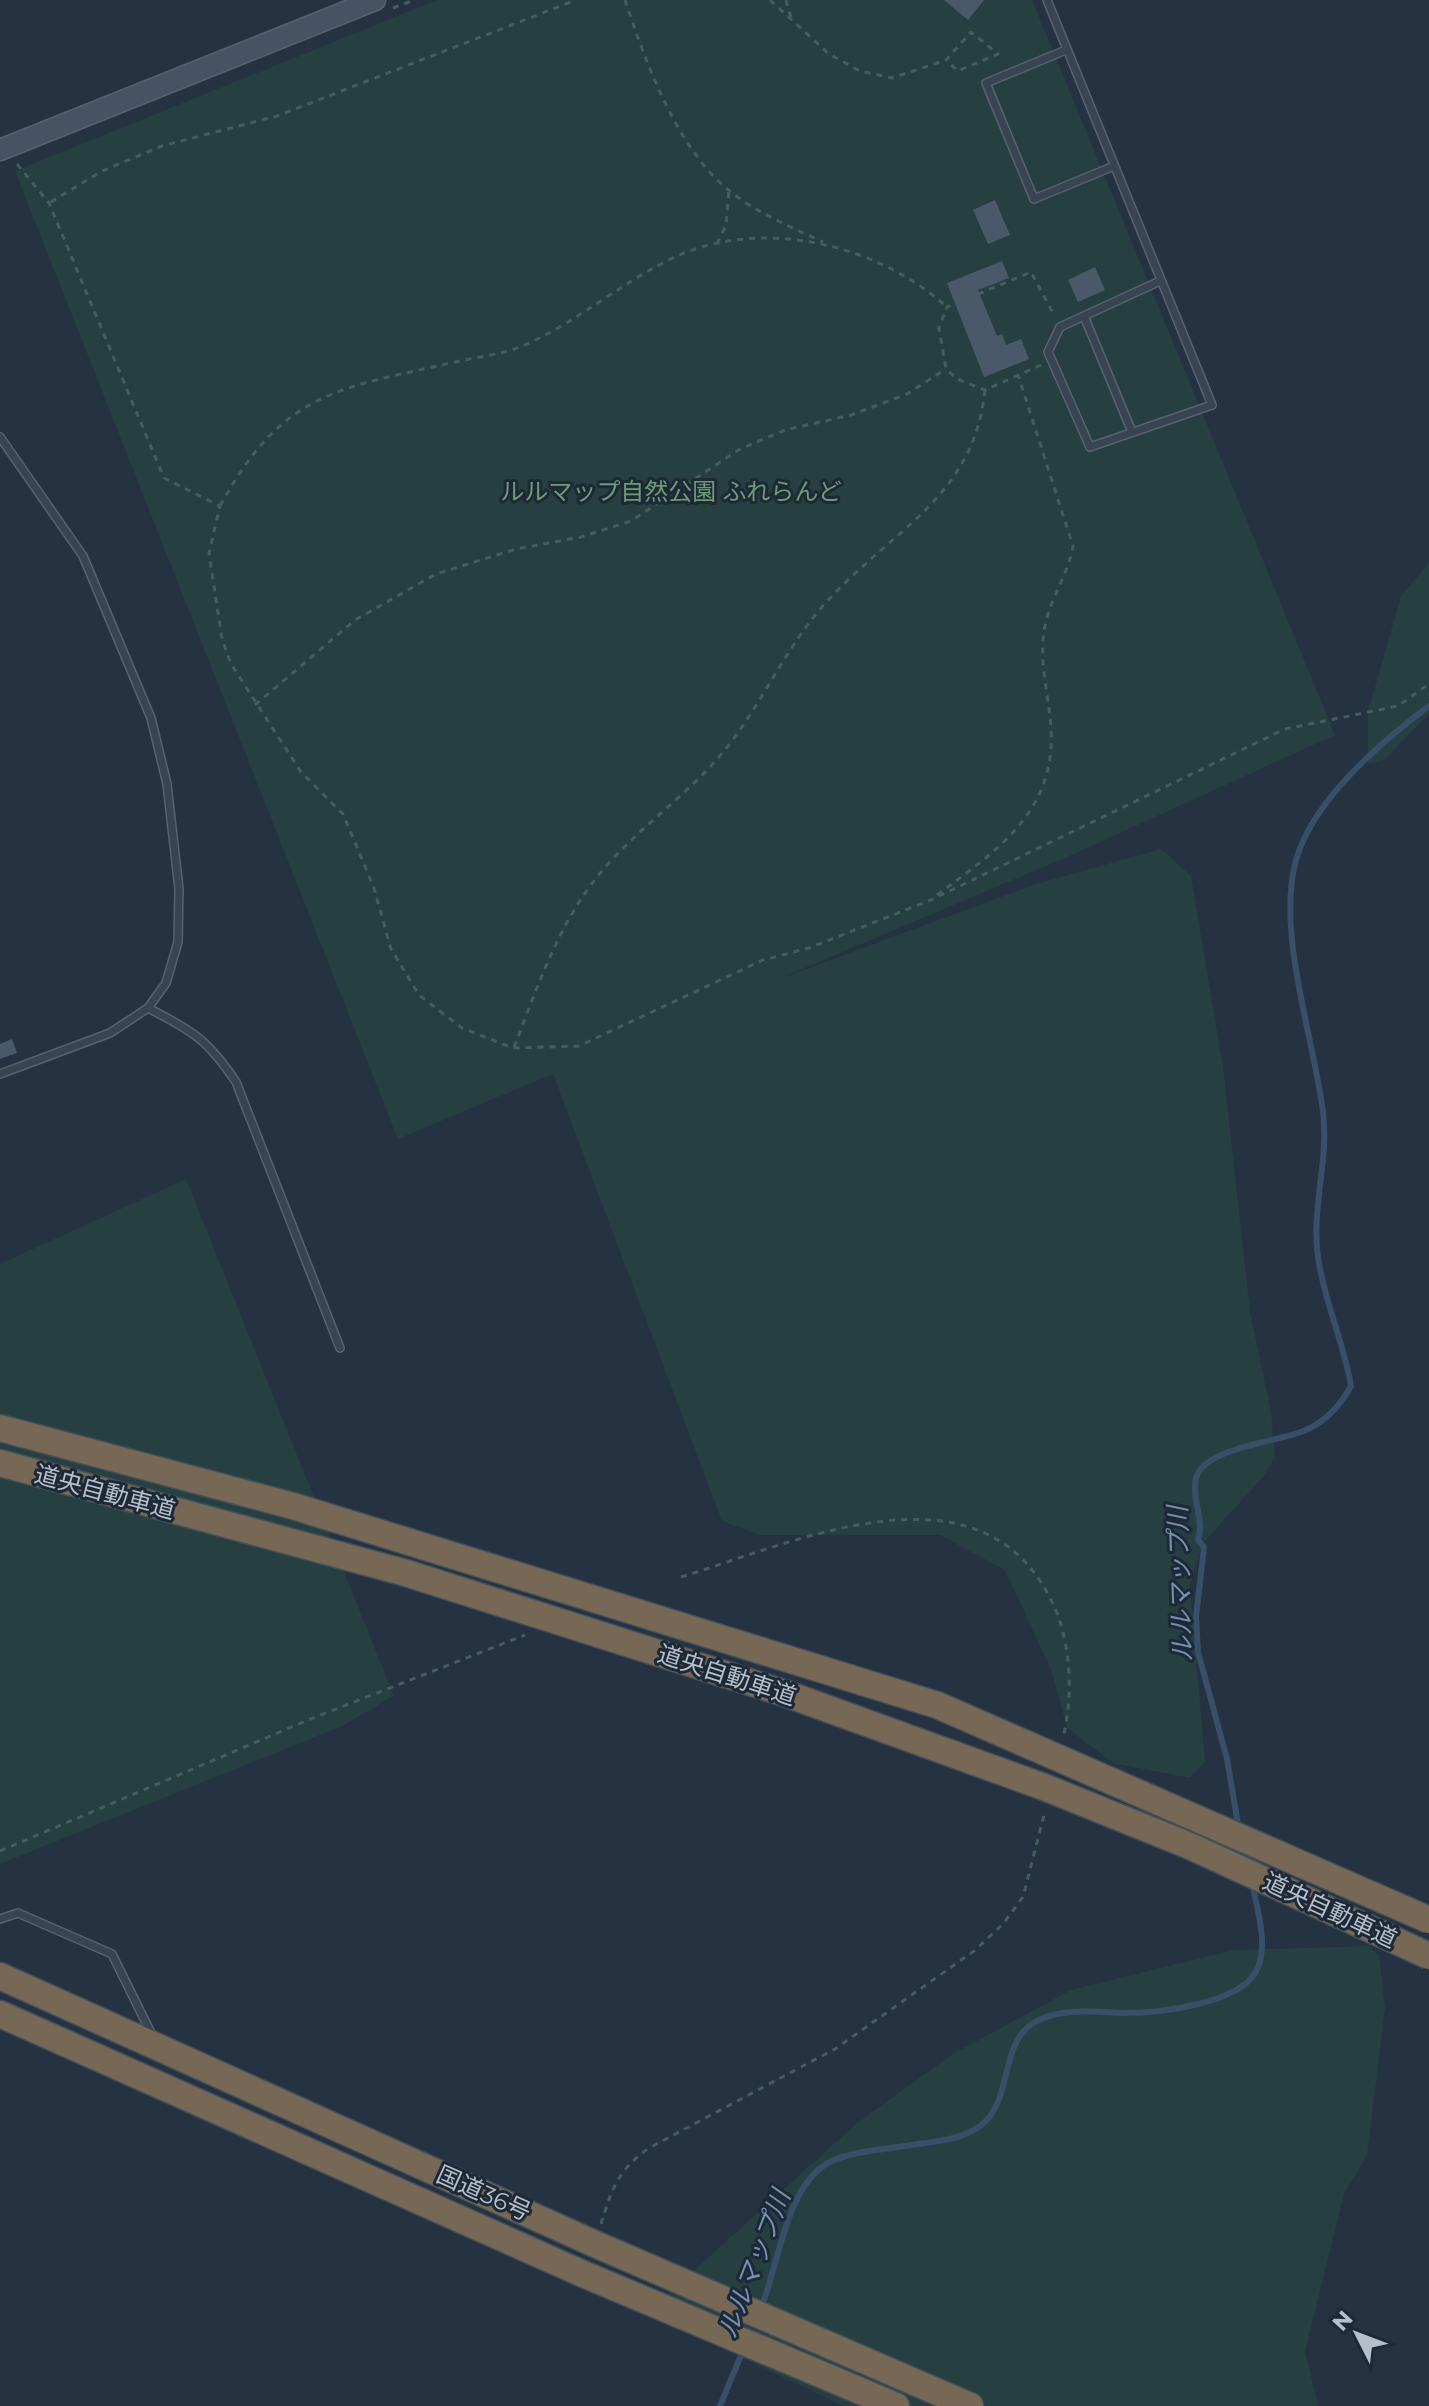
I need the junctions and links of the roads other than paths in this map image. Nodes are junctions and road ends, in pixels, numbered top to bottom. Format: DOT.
graph roads {
  1 [pos="375,0"];
  2 [pos="1047,0"];
  3 [pos="1066,50"];
  4 [pos="7,156"];
  5 [pos="1114,166"];
  6 [pos="1160,281"];
  7 [pos="1084,316"];
  8 [pos="1132,432"];
  9 [pos="0,437"];
  10 [pos="148,1008"];
  11 [pos="0,1074"];
  12 [pos="340,1348"];
  13 [pos="0,1428"];
  14 [pos="0,1463"];
  15 [pos="0,1919"];
  16 [pos="1429,1920"];
  17 [pos="1429,1956"];
  18 [pos="0,1976"];
  19 [pos="0,2014"];
  20 [pos="158,2046"];
  21 [pos="896,2406"];
  22 [pos="970,2406"];
  1 -- 4 [label="street"];
  2 -- 3 [label="lane"];
  3 -- 5 [label="lane"];
  3 -- 5 [label="lane"];
  5 -- 6 [label="lane"];
  6 -- 7 [label="lane"];
  6 -- 8 [label="lane"];
  7 -- 8 [label="lane"];
  7 -- 8 [label="lane"];
  9 -- 10 [label="lane"];
  10 -- 11 [label="lane"];
  10 -- 12 [label="lane"];
  13 -- 16 [label="highway, 道央自動車道, bridge"];
  14 -- 17 [label="highway, 道央自動車道, bridge"];
  15 -- 20 [label="lane"];
  18 -- 20 [label="highway, 国道36号"];
  19 -- 21 [label="highway, 国道36号"];
  20 -- 22 [label="highway, 国道36号"];
}
